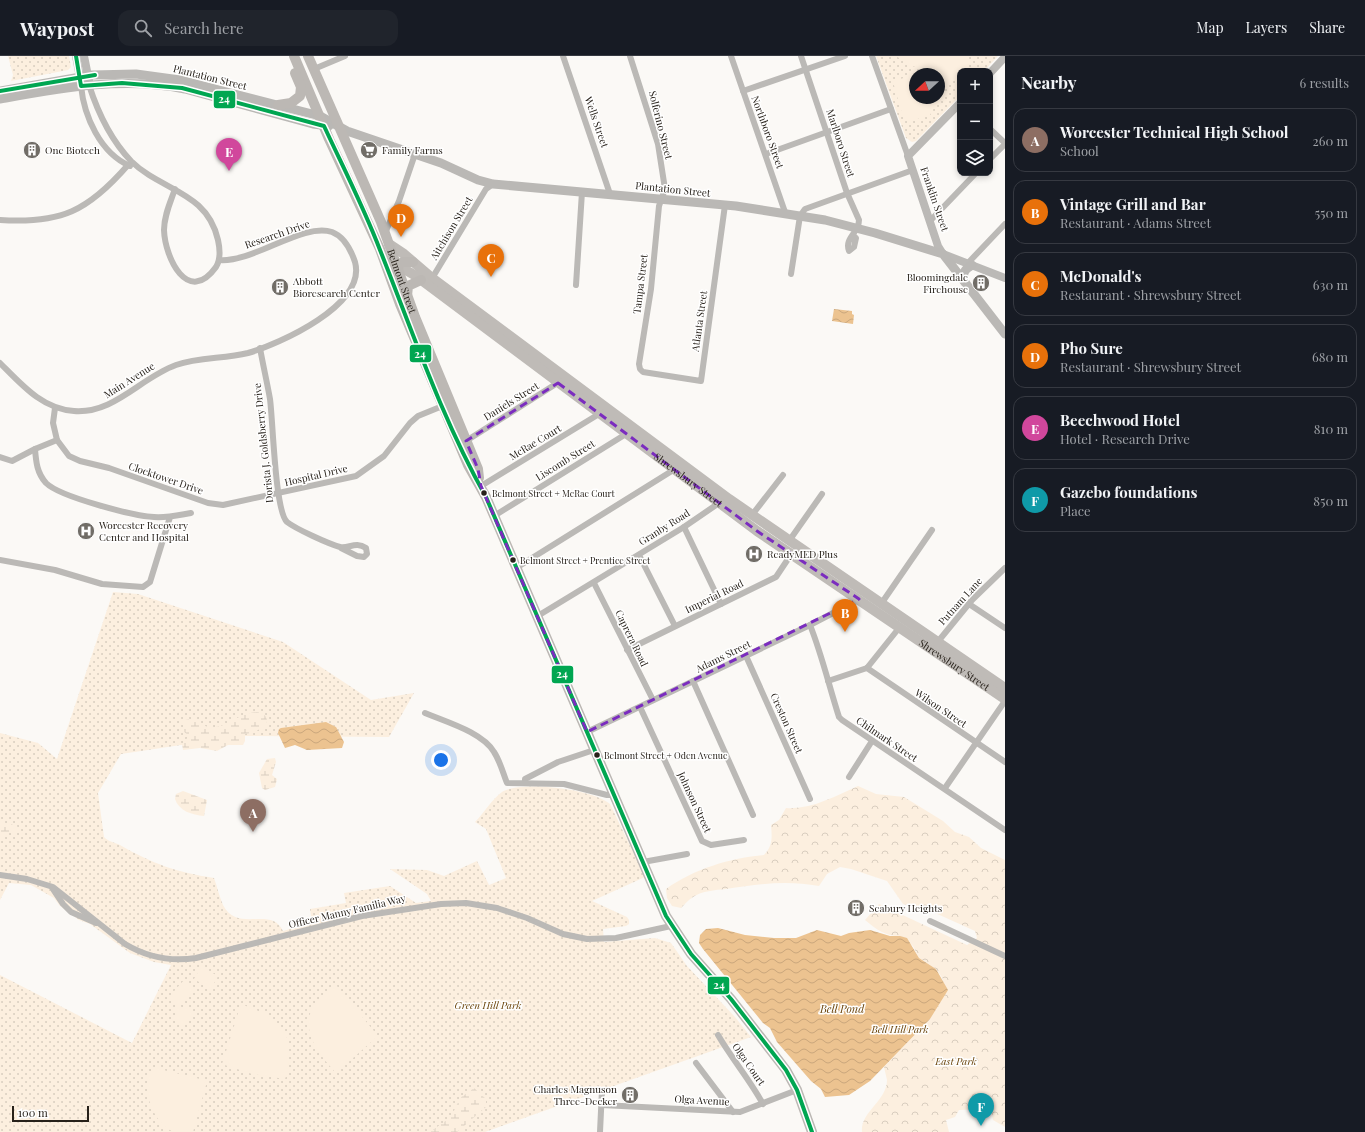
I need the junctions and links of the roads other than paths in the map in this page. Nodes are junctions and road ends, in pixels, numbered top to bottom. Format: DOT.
graph roads {
  1 [pos="76,56"];
  2 [pos="84,56"];
  3 [pos="288,56"];
  4 [pos="294,56"];
  5 [pos="308,56"];
  6 [pos="345,56"];
  7 [pos="563,56"];
  8 [pos="630,56"];
  9 [pos="731,56"];
  10 [pos="801,56"];
  11 [pos="845,56"];
  12 [pos="872,56"];
  13 [pos="1003,62"];
  14 [pos="314,69"];
  15 [pos="806,70"];
  16 [pos="993,70"];
  17 [pos="85,81"];
  18 [pos="0,91"];
  19 [pos="743,91"];
  20 [pos="0,99"];
  21 [pos="959,104"];
  22 [pos="278,105"];
  23 [pos="891,109"];
  24 [pos="322,121"];
  25 [pos="339,127"];
  26 [pos="828,131"];
  27 [pos="993,132"];
  28 [pos="1005,144"];
  29 [pos="415,154"];
  30 [pos="766,154"];
  31 [pos="908,156"];
  32 [pos="993,156"];
  33 [pos="128,165"];
  34 [pos="142,170"];
  35 [pos="913,170"];
  36 [pos="973,176"];
  37 [pos="497,185"];
  38 [pos="175,189"];
  39 [pos="582,192"];
  40 [pos="847,193"];
  41 [pos="610,194"];
  42 [pos="662,199"];
  43 [pos="724,205"];
  44 [pos="786,215"];
  45 [pos="800,216"];
  46 [pos="0,220"];
  47 [pos="930,220"];
  48 [pos="1005,224"];
  49 [pos="855,232"];
  50 [pos="385,233"];
  51 [pos="389,244"];
  52 [pos="380,249"];
  53 [pos="943,254"];
  54 [pos="219,260"];
  55 [pos="413,262"];
  56 [pos="970,264"];
  57 [pos="396,265"];
  58 [pos="388,274"];
  59 [pos="791,274"];
  60 [pos="1005,278"];
  61 [pos="427,281"];
  62 [pos="965,282"];
  63 [pos="576,284"];
  64 [pos="407,296"];
  65 [pos="1005,334"];
  66 [pos="260,348"];
  67 [pos="0,363"];
  68 [pos="641,371"];
  69 [pos="561,379"];
  70 [pos="446,404"];
  71 [pos="55,408"];
  72 [pos="599,414"];
  73 [pos="626,434"];
  74 [pos="57,440"];
  75 [pos="466,441"];
  76 [pos="35,449"];
  77 [pos="0,457"];
  78 [pos="675,469"];
  79 [pos="783,475"];
  80 [pos="481,486"];
  81 [pos="278,494"];
  82 [pos="822,494"];
  83 [pos="719,502"];
  84 [pos="191,513"];
  85 [pos="752,515"];
  86 [pos="494,516"];
  87 [pos="170,517"];
  88 [pos="684,527"];
  89 [pos="932,530"];
  90 [pos="792,547"];
  91 [pos="341,548"];
  92 [pos="639,555"];
  93 [pos="0,560"];
  94 [pos="516,568"];
  95 [pos="1005,568"];
  96 [pos="594,583"];
  97 [pos="862,596"];
  98 [pos="721,604"];
  99 [pos="881,604"];
  100 [pos="969,604"];
  101 [pos="536,617"];
  102 [pos="810,625"];
  103 [pos="675,626"];
  104 [pos="899,628"];
  105 [pos="1005,628"];
  106 [pos="934,646"];
  107 [pos="627,650"];
  108 [pos="746,656"];
  109 [pos="867,668"];
  110 [pos="693,681"];
  111 [pos="828,681"];
  112 [pos="1005,688"];
  113 [pos="653,700"];
  114 [pos="1005,700"];
  115 [pos="640,707"];
  116 [pos="425,713"];
  117 [pos="587,732"];
  118 [pos="872,741"];
  119 [pos="975,743"];
  120 [pos="594,750"];
  121 [pos="1005,762"];
  122 [pos="849,777"];
  123 [pos="525,783"];
  124 [pos="945,788"];
  125 [pos="614,795"];
  126 [pos="810,799"];
  127 [pos="753,815"];
  128 [pos="1005,830"];
  129 [pos="744,840"];
  130 [pos="687,854"];
  131 [pos="643,862"];
  132 [pos="0,875"];
  133 [pos="48,885"];
  134 [pos="930,920"];
  135 [pos="671,926"];
  136 [pos="104,928"];
  137 [pos="1003,956"];
  138 [pos="718,1035"];
  139 [pos="696,1063"];
  140 [pos="602,1090"];
  141 [pos="796,1090"];
  142 [pos="763,1104"];
  143 [pos="602,1105"];
  144 [pos="733,1112"];
  145 [pos="600,1132"];
  146 [pos="812,1132"];
  1 -- 17 [label="street"];
  2 -- 17 [label="street"];
  3 -- 22 [label="highway"];
  4 -- 24 [label="highway, Belmont Street"];
  5 -- 14 [label="highway, Belmont Street"];
  6 -- 14 [label="street"];
  7 -- 41 [label="street, Wells Street"];
  8 -- 42 [label="street, Solferino Street"];
  9 -- 19 [label="street, Northboro Street"];
  10 -- 15 [label="street, Marlboro Street"];
  11 -- 15 [label="street"];
  12 -- 23 [label="street, Franklin Street"];
  13 -- 16 [label="street"];
  14 -- 25 [label="highway, Belmont Street"];
  15 -- 19 [label="street"];
  15 -- 26 [label="street, Marlboro Street"];
  17 -- 18 [label="main road, Plantation Street"];
  17 -- 20 [label="main road, Plantation Street"];
  17 -- 22 [label="main road, Plantation Street"];
  17 -- 24 [label="main road, Plantation Street"];
  17 -- 33 [label="street"];
  17 -- 34 [label="street"];
  19 -- 30 [label="street, Northboro Street"];
  21 -- 31 [label="street"];
  22 -- 24 [label="main road, Plantation Street"];
  23 -- 26 [label="street"];
  23 -- 31 [label="street, Franklin Street"];
  24 -- 25 [label="main road, Plantation Street"];
  24 -- 52 [label="highway, Belmont Street"];
  25 -- 29 [label="main road, Plantation Street"];
  25 -- 50 [label="highway, Belmont Street"];
  26 -- 30 [label="street"];
  26 -- 40 [label="street, Marlboro Street"];
  27 -- 28 [label="street"];
  28 -- 32 [label="street"];
  29 -- 37 [label="main road, Plantation Street"];
  29 -- 50 [label="street"];
  30 -- 44 [label="street, Northboro Street"];
  31 -- 35 [label="street, Franklin Street"];
  33 -- 34 [label="street"];
  33 -- 46 [label="street"];
  34 -- 38 [label="street"];
  35 -- 40 [label="street"];
  35 -- 47 [label="street, Franklin Street"];
  36 -- 47 [label="street"];
  37 -- 39 [label="main road, Plantation Street"];
  37 -- 61 [label="street, Aitchison Street"];
  38 -- 54 [label="street"];
  38 -- 54 [label="street"];
  39 -- 41 [label="main road, Plantation Street"];
  39 -- 63 [label="street"];
  40 -- 45 [label="street"];
  40 -- 49 [label="street, Marlboro Street"];
  41 -- 42 [label="main road, Plantation Street"];
  42 -- 43 [label="main road, Plantation Street"];
  42 -- 68 [label="street, Tampa Street"];
  43 -- 44 [label="main road, Plantation Street"];
  43 -- 68 [label="street, Atlanta Street"];
  44 -- 45 [label="main road, Plantation Street"];
  45 -- 49 [label="main road, Plantation Street"];
  45 -- 59 [label="street"];
  47 -- 53 [label="street, Franklin Street"];
  48 -- 56 [label="street"];
  49 -- 53 [label="main road, Plantation Street"];
  50 -- 51 [label="highway, Belmont Street"];
  51 -- 55 [label="main road, Shrewsbury Street"];
  51 -- 57 [label="highway, Belmont Street"];
  52 -- 57 [label="main road, Shrewsbury Street"];
  52 -- 58 [label="highway, Belmont Street"];
  53 -- 56 [label="street, Plantation Street"];
  53 -- 62 [label="main road, Franklin Street"];
  54 -- 66 [label="street, Research Drive"];
  55 -- 57 [label="highway"];
  55 -- 61 [label="main road, Shrewsbury Street"];
  56 -- 60 [label="street, Plantation Street"];
  56 -- 62 [label="main road"];
  57 -- 58 [label="highway"];
  57 -- 61 [label="main road, Shrewsbury Street"];
  57 -- 64 [label="highway, Belmont Street"];
  58 -- 70 [label="highway, Belmont Street"];
  61 -- 64 [label="highway"];
  61 -- 69 [label="main road, Shrewsbury Street"];
  62 -- 65 [label="main road, Franklin Street"];
  64 -- 70 [label="highway, Belmont Street"];
  66 -- 71 [label="street, Main Avenue"];
  66 -- 81 [label="street, Dorista J. Goldsberry Drive"];
  67 -- 71 [label="street"];
  69 -- 72 [label="main road, Shrewsbury Street"];
  69 -- 75 [label="street, Daniels Street"];
  69 -- 85 [label="main road, Shrewsbury Street"];
  70 -- 75 [label="highway, Belmont Street"];
  70 -- 80 [label="highway, Belmont Street"];
  70 -- 81 [label="street, Hospital Drive"];
  71 -- 74 [label="street"];
  72 -- 73 [label="main road, Shrewsbury Street"];
  72 -- 80 [label="street, McRae Court"];
  73 -- 78 [label="main road, Shrewsbury Street"];
  73 -- 86 [label="street, Liscomb Street"];
  74 -- 76 [label="street"];
  74 -- 81 [label="street, Clocktower Drive"];
  75 -- 80 [label="highway, Belmont Street"];
  76 -- 77 [label="street"];
  76 -- 87 [label="street"];
  78 -- 83 [label="main road, Shrewsbury Street"];
  78 -- 94 [label="street"];
  79 -- 85 [label="street"];
  80 -- 86 [label="highway, Belmont Street"];
  81 -- 91 [label="street, Dorista J. Goldsberry Drive"];
  82 -- 90 [label="street, Imperial Road"];
  83 -- 88 [label="street, Granby Road"];
  83 -- 90 [label="main road, Shrewsbury Street"];
  84 -- 87 [label="street"];
  85 -- 90 [label="main road, Shrewsbury Street"];
  86 -- 94 [label="highway, Belmont Street"];
  87 -- 93 [label="street"];
  88 -- 92 [label="street, Granby Road"];
  88 -- 98 [label="street"];
  89 -- 99 [label="street"];
  90 -- 97 [label="main road, Shrewsbury Street"];
  90 -- 98 [label="street, Imperial Road"];
  92 -- 96 [label="street, Granby Road"];
  92 -- 103 [label="street"];
  94 -- 101 [label="highway, Belmont Street"];
  95 -- 100 [label="street, Putnam Lane"];
  96 -- 101 [label="street, Granby Road"];
  96 -- 107 [label="street, Caprera Road"];
  97 -- 99 [label="main road, Shrewsbury Street"];
  97 -- 102 [label="street, Adams Street"];
  97 -- 104 [label="main road, Shrewsbury Street"];
  98 -- 103 [label="street, Imperial Road"];
  99 -- 106 [label="main road, Shrewsbury Street"];
  100 -- 105 [label="street"];
  100 -- 106 [label="street, Putnam Lane"];
  101 -- 117 [label="highway, Belmont Street"];
  102 -- 108 [label="street, Adams Street"];
  102 -- 111 [label="street, Chilmark Street"];
  103 -- 107 [label="street, Imperial Road"];
  104 -- 106 [label="main road, Shrewsbury Street"];
  104 -- 109 [label="street"];
  106 -- 112 [label="main road, Shrewsbury Street"];
  106 -- 114 [label="main road, Shrewsbury Street"];
  107 -- 113 [label="street, Caprera Road"];
  108 -- 110 [label="street, Adams Street"];
  108 -- 126 [label="street, Creston Street"];
  109 -- 111 [label="street"];
  109 -- 119 [label="street, Wilson Street"];
  110 -- 113 [label="street, Adams Street"];
  110 -- 127 [label="street"];
  111 -- 118 [label="street, Chilmark Street"];
  113 -- 115 [label="street, Adams Street"];
  114 -- 119 [label="street"];
  115 -- 117 [label="street, Adams Street"];
  115 -- 129 [label="street, Johnson Street"];
  116 -- 123 [label="street"];
  117 -- 120 [label="highway, Belmont Street"];
  118 -- 122 [label="street"];
  118 -- 124 [label="street, Chilmark Street"];
  119 -- 121 [label="street, Wilson Street"];
  119 -- 124 [label="street"];
  120 -- 123 [label="street"];
  120 -- 125 [label="highway, Belmont Street"];
  123 -- 125 [label="street"];
  124 -- 128 [label="street, Chilmark Street"];
  125 -- 131 [label="highway, Belmont Street"];
  130 -- 131 [label="street"];
  131 -- 135 [label="highway, Belmont Street"];
  132 -- 133 [label="street, Officer Manny Familia Way"];
  133 -- 136 [label="street, Officer Manny Familia Way"];
  133 -- 136 [label="street, Officer Manny Familia Way"];
  134 -- 137 [label="street"];
  135 -- 136 [label="street, Officer Manny Familia Way"];
  135 -- 141 [label="highway, Belmont Street"];
  138 -- 142 [label="street, Olga Court"];
  139 -- 144 [label="street"];
  140 -- 143 [label="street"];
  141 -- 142 [label="street, Olga Avenue"];
  141 -- 146 [label="highway, Belmont Street"];
  142 -- 144 [label="street, Olga Avenue"];
  143 -- 144 [label="street, Olga Avenue"];
  143 -- 145 [label="street"];
}
